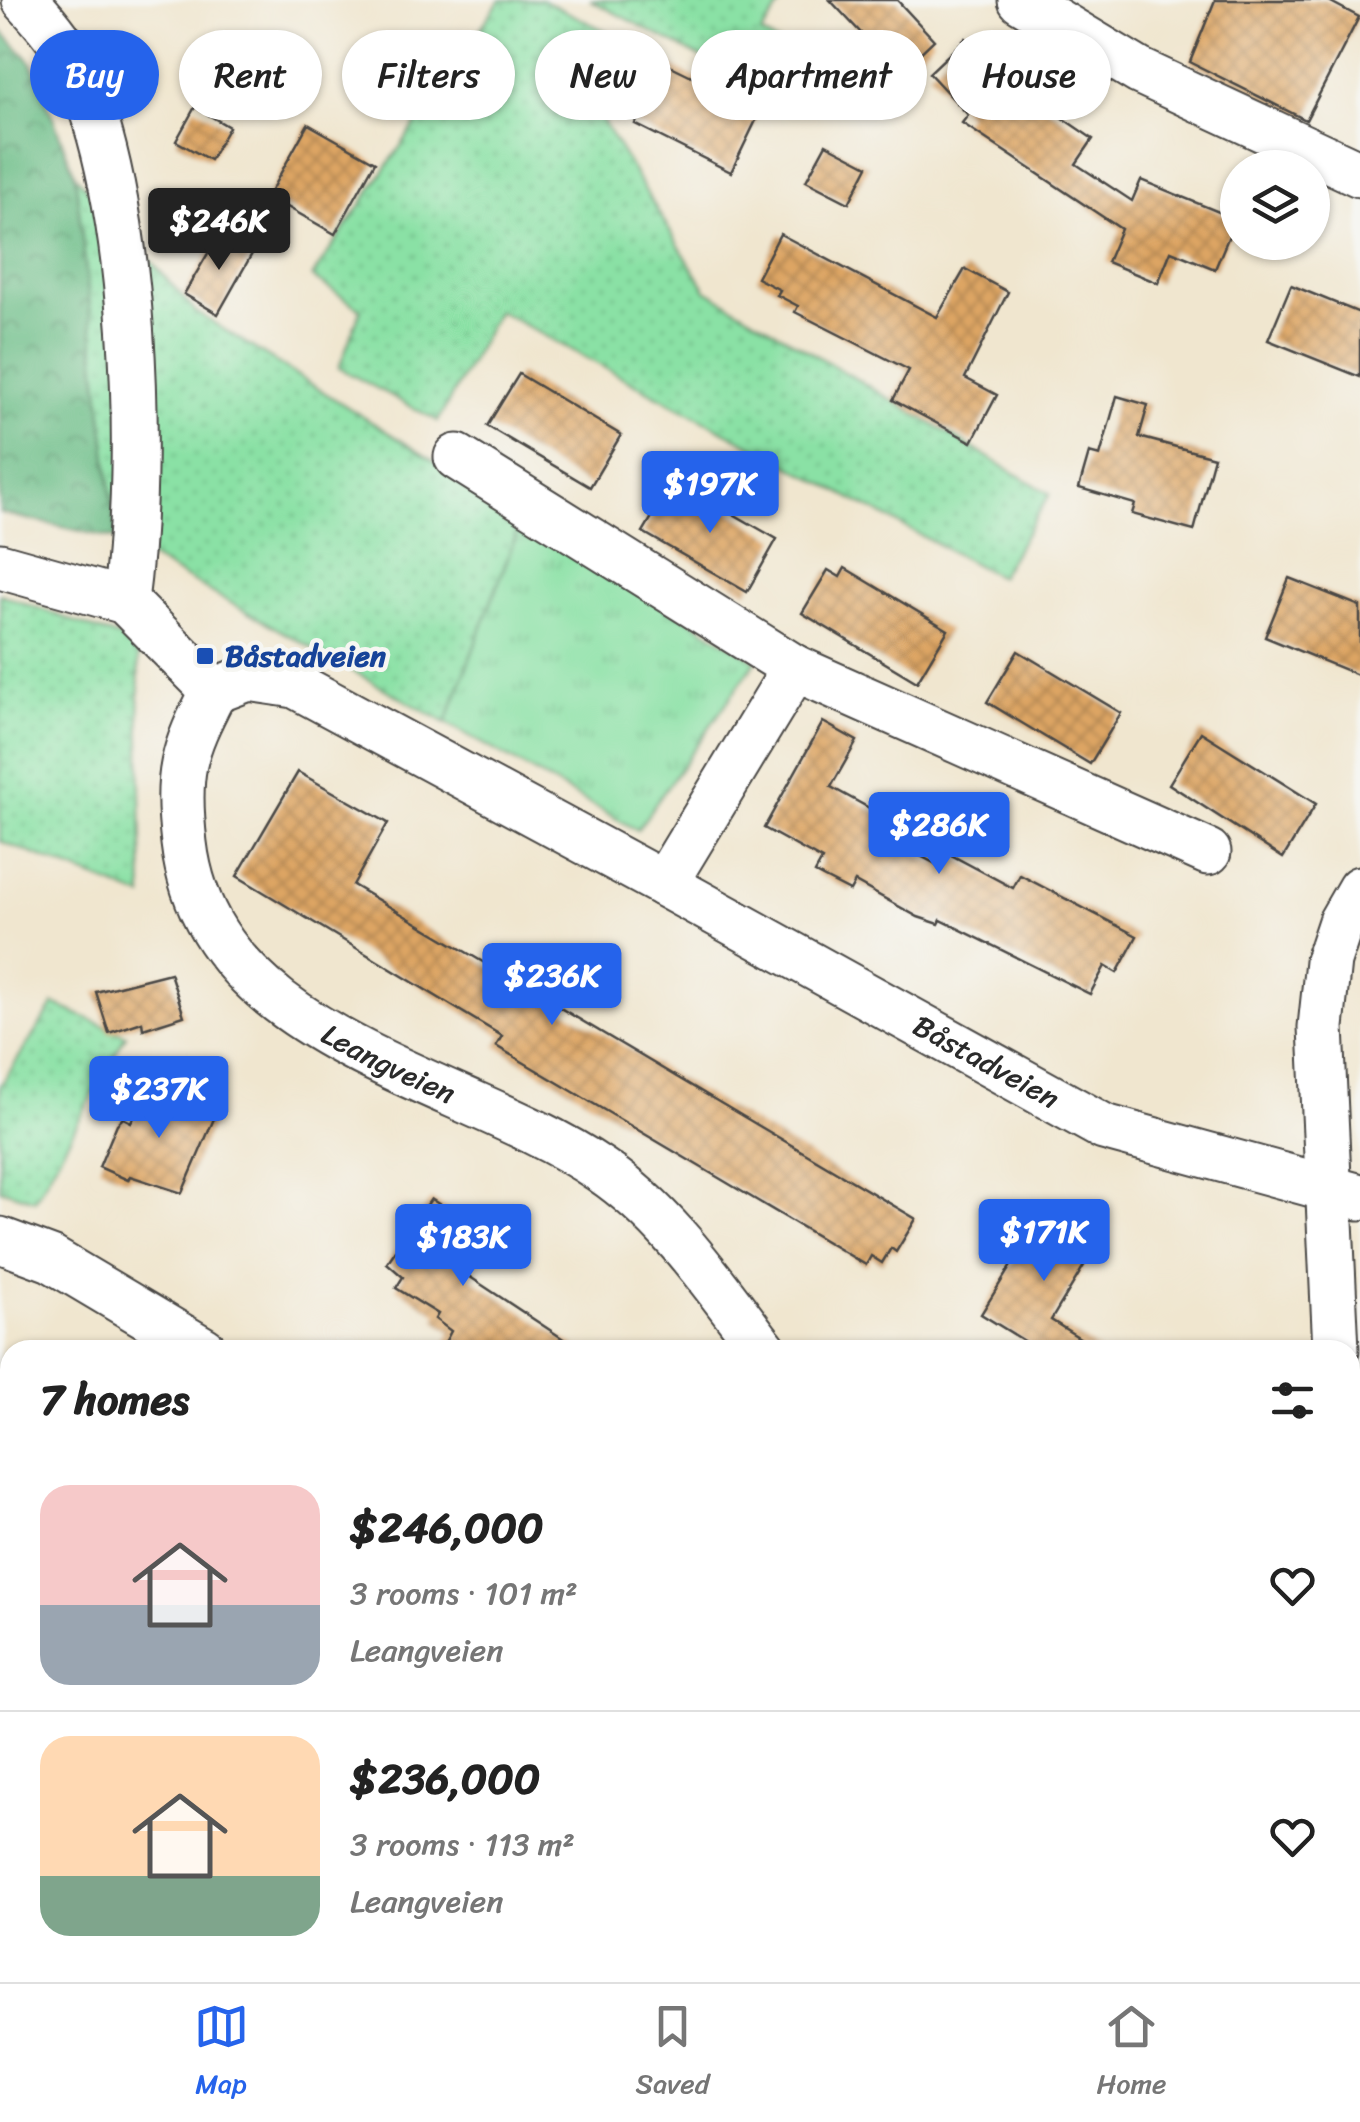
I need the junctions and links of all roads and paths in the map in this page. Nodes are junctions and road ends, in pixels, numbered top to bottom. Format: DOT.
graph roads {
  1 [pos="25,0"];
  2 [pos="1021,0"];
  3 [pos="1083,17"];
  4 [pos="1360,174"];
  5 [pos="457,457"];
  6 [pos="0,566"];
  7 [pos="125,601"];
  8 [pos="795,668"];
  9 [pos="214,691"];
  10 [pos="1208,852"];
  11 [pos="664,884"];
  12 [pos="1360,889"];
  13 [pos="1344,1192"];
  14 [pos="0,1240"];
  15 [pos="187,1340"];
  16 [pos="756,1340"];
  17 [pos="1337,1340"];
  1 -- 7 [label="street"];
  2 -- 3 [label="street"];
  3 -- 4 [label="street"];
  5 -- 8 [label="street"];
  6 -- 7 [label="street"];
  7 -- 9 [label="street"];
  8 -- 10 [label="street"];
  8 -- 11 [label="street"];
  9 -- 11 [label="street, Båstadveien"];
  9 -- 16 [label="street, Leangveien"];
  11 -- 13 [label="street, Båstadveien"];
  12 -- 13 [label="street"];
  13 -- 17 [label="street"];
  14 -- 15 [label="street"];
}
